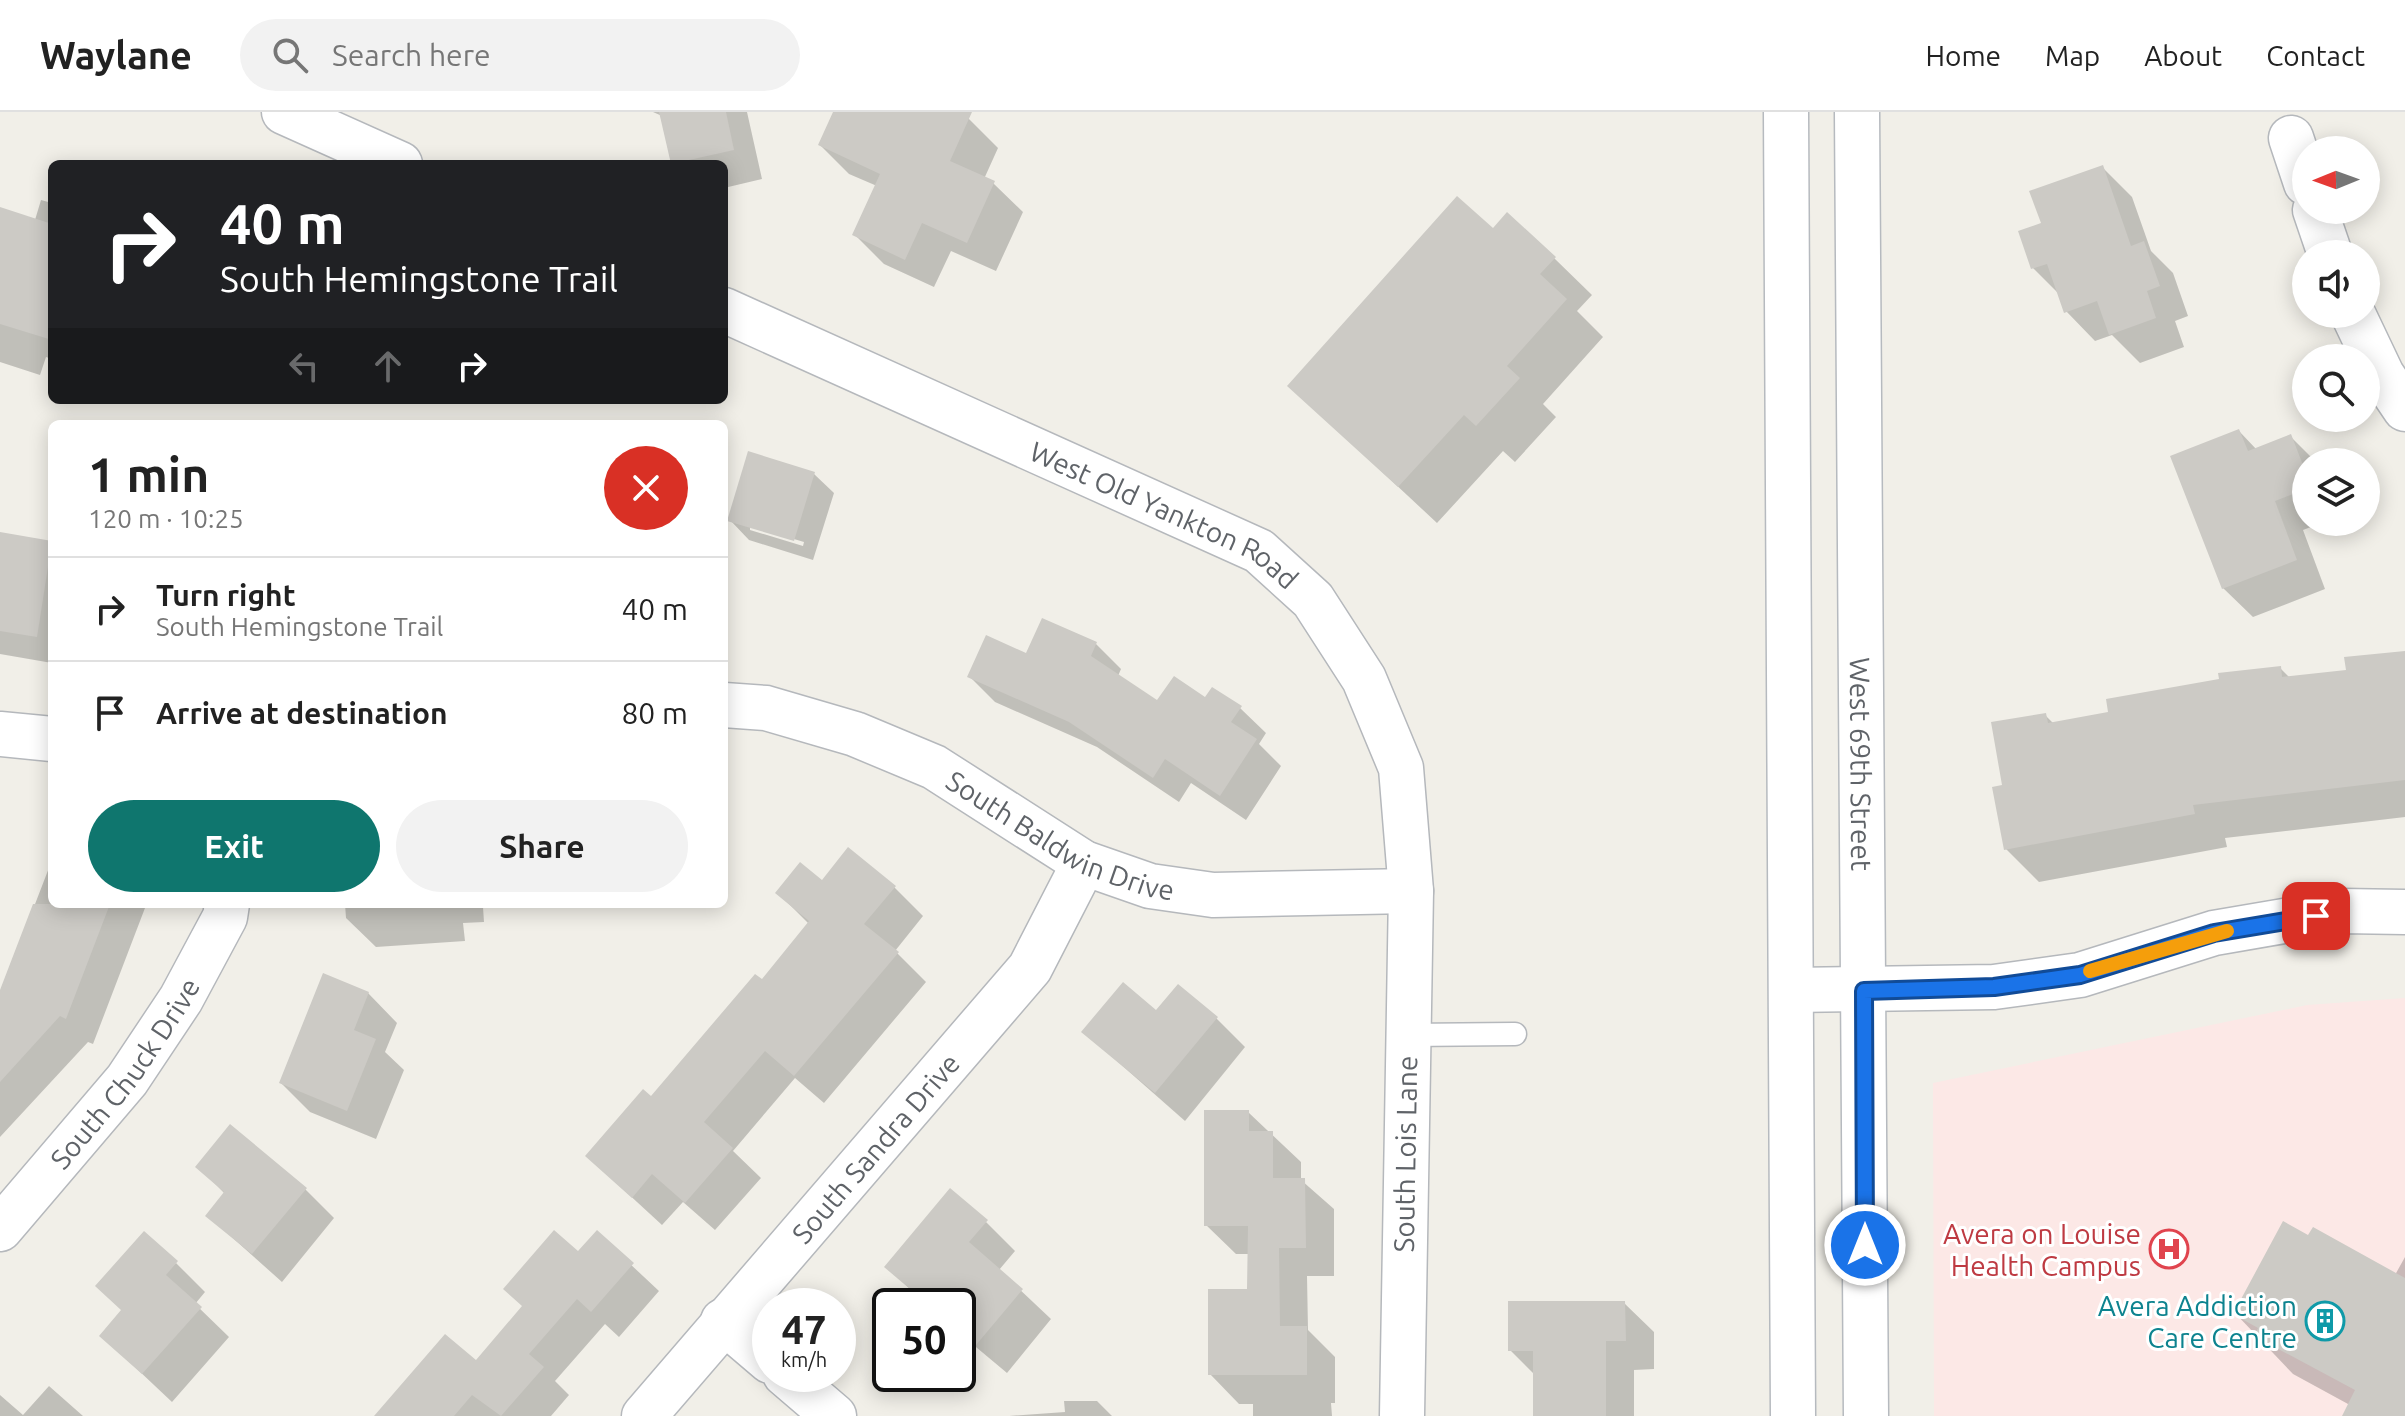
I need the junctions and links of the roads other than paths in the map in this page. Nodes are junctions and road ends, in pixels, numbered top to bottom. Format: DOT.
graph roads {
  1 [pos="284,112"];
  2 [pos="1786,112"];
  3 [pos="1857,112"];
  4 [pos="2291,138"];
  5 [pos="2292,141"];
  6 [pos="391,160"];
  7 [pos="728,312"];
  8 [pos="2360,328"];
  9 [pos="2405,409"];
  10 [pos="728,705"];
  11 [pos="0,734"];
  12 [pos="48,739"];
  13 [pos="1084,863"];
  14 [pos="1411,891"];
  15 [pos="226,908"];
  16 [pos="2405,912"];
  17 [pos="1792,990"];
  18 [pos="1864,991"];
  19 [pos="1515,1034"];
  20 [pos="1407,1035"];
  21 [pos="0,1229"];
  22 [pos="723,1321"];
  23 [pos="752,1346"];
  24 [pos="806,1392"];
  25 [pos="644,1416"];
  26 [pos="834,1416"];
  27 [pos="1402,1416"];
  28 [pos="1793,1416"];
  29 [pos="1866,1416"];
  1 -- 6 [label="street"];
  2 -- 17 [label="street"];
  3 -- 18 [label="street, West 69th Street"];
  4 -- 5 [label="street"];
  7 -- 14 [label="street, West Old Yankton Road"];
  8 -- 9 [label="street"];
  10 -- 13 [label="street, South Baldwin Drive"];
  11 -- 12 [label="street"];
  13 -- 14 [label="street, South Baldwin Drive"];
  13 -- 22 [label="street, South Sandra Drive"];
  14 -- 20 [label="street, South Lois Lane"];
  15 -- 21 [label="street, South Chuck Drive"];
  16 -- 18 [label="street"];
  17 -- 18 [label="street"];
  17 -- 28 [label="street"];
  18 -- 29 [label="street, West 69th Street"];
  19 -- 20 [label="lane"];
  20 -- 27 [label="street, South Lois Lane"];
  22 -- 23 [label="street"];
  22 -- 25 [label="street, South Sandra Drive"];
  24 -- 26 [label="street"];
}
